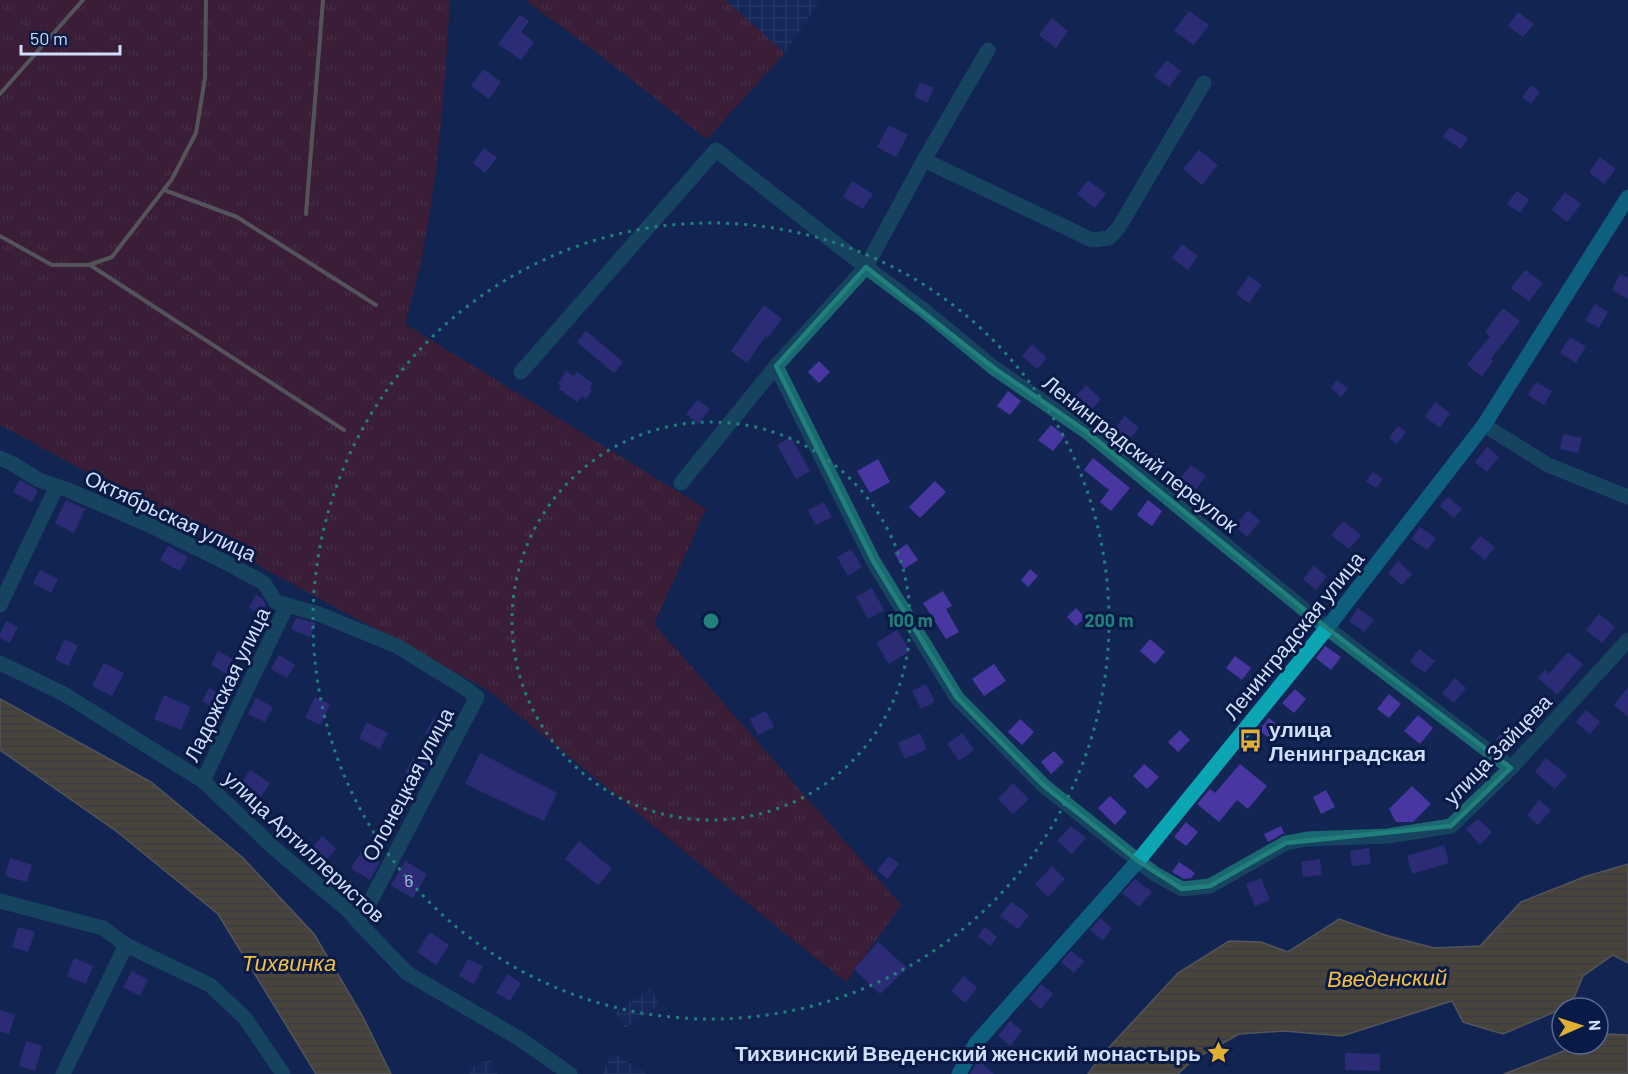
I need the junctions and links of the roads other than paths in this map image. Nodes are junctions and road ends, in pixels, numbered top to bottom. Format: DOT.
graph roads {
  1 [pos="988,50"];
  2 [pos="1204,84"];
  3 [pos="924,160"];
  4 [pos="1628,197"];
  5 [pos="866,267"];
  6 [pos="776,366"];
  7 [pos="521,372"];
  8 [pos="1484,425"];
  9 [pos="0,458"];
  10 [pos="681,483"];
  11 [pos="57,486"];
  12 [pos="1628,497"];
  13 [pos="0,605"];
  14 [pos="287,605"];
  15 [pos="1327,628"];
  16 [pos="1628,640"];
  17 [pos="0,663"];
  18 [pos="477,697"];
  19 [pos="1511,768"];
  20 [pos="204,780"];
  21 [pos="1138,861"];
  22 [pos="0,901"];
  23 [pos="359,923"];
  24 [pos="126,945"];
  25 [pos="63,1074"];
  26 [pos="283,1074"];
  27 [pos="570,1074"];
  28 [pos="959,1074"];
  1 -- 3 [label="street"];
  2 -- 3 [label="street"];
  3 -- 5 [label="street"];
  4 -- 8 [label="main road, Ленинградская улица"];
  5 -- 6 [label="street"];
  5 -- 7 [label="street, Ленинградский переулок"];
  5 -- 15 [label="street, Ленинградский переулок"];
  6 -- 10 [label="street"];
  6 -- 21 [label="street, улица Зайцева"];
  8 -- 12 [label="street"];
  8 -- 15 [label="main road, Ленинградская улица"];
  9 -- 11 [label="street, Октябрьская улица"];
  11 -- 13 [label="street"];
  11 -- 14 [label="street, Октябрьская улица"];
  14 -- 18 [label="street, Октябрьская улица"];
  14 -- 20 [label="street, Ладожская улица"];
  15 -- 19 [label="street, Ленинградский переулок"];
  15 -- 21 [label="main road, Ленинградская улица"];
  16 -- 19 [label="street, улица Зайцева"];
  17 -- 20 [label="street, улица Артиллеристов"];
  18 -- 23 [label="street, Олонецкая улица"];
  19 -- 21 [label="street, улица Зайцева"];
  20 -- 23 [label="street, улица Артиллеристов"];
  21 -- 28 [label="main road, Ленинградская улица"];
  22 -- 24 [label="street"];
  23 -- 27 [label="street, улица Артиллеристов"];
  24 -- 25 [label="street"];
  24 -- 26 [label="street"];
}
